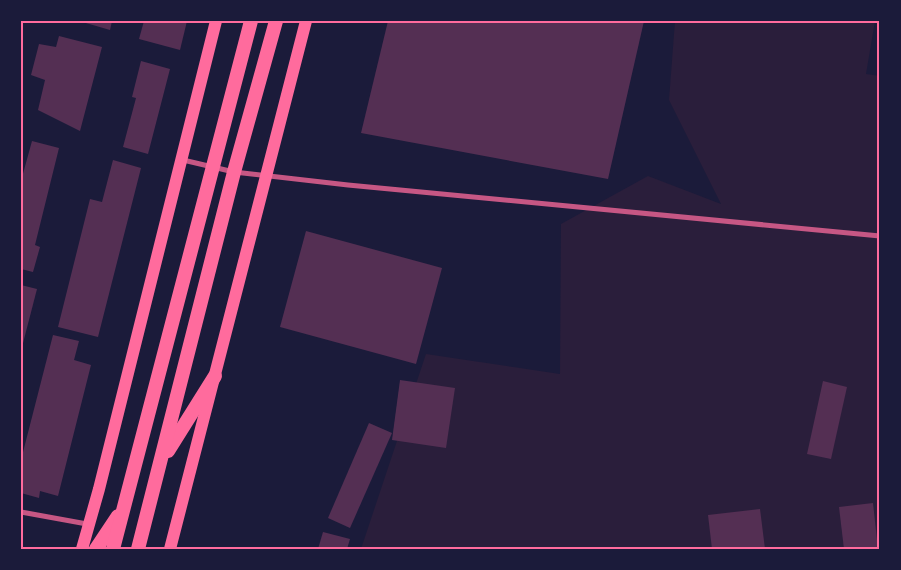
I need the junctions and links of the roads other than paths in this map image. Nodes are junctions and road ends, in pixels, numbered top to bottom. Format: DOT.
graph roads {
  1 [pos="216,21"];
  2 [pos="251,21"];
  3 [pos="276,21"];
  4 [pos="306,21"];
  5 [pos="183,160"];
  6 [pos="213,168"];
  7 [pos="234,172"];
  8 [pos="266,176"];
  9 [pos="880,236"];
  10 [pos="215,376"];
  11 [pos="160,462"];
  12 [pos="124,507"];
  13 [pos="21,512"];
  14 [pos="88,524"];
  15 [pos="82,549"];
  16 [pos="96,549"];
  17 [pos="113,549"];
  18 [pos="138,549"];
  19 [pos="170,549"];
  1 -- 5 [label="main road"];
  2 -- 6 [label="highway"];
  3 -- 7 [label="highway"];
  4 -- 8 [label="main road"];
  5 -- 6 [label="street"];
  5 -- 14 [label="main road"];
  6 -- 7 [label="street"];
  6 -- 12 [label="highway"];
  7 -- 8 [label="street"];
  7 -- 11 [label="highway"];
  8 -- 9 [label="street"];
  8 -- 10 [label="main road"];
  10 -- 11 [label="highway"];
  10 -- 19 [label="main road"];
  11 -- 18 [label="highway"];
  12 -- 16 [label="highway"];
  12 -- 17 [label="highway"];
  13 -- 14 [label="street"];
  14 -- 15 [label="main road"];
}
